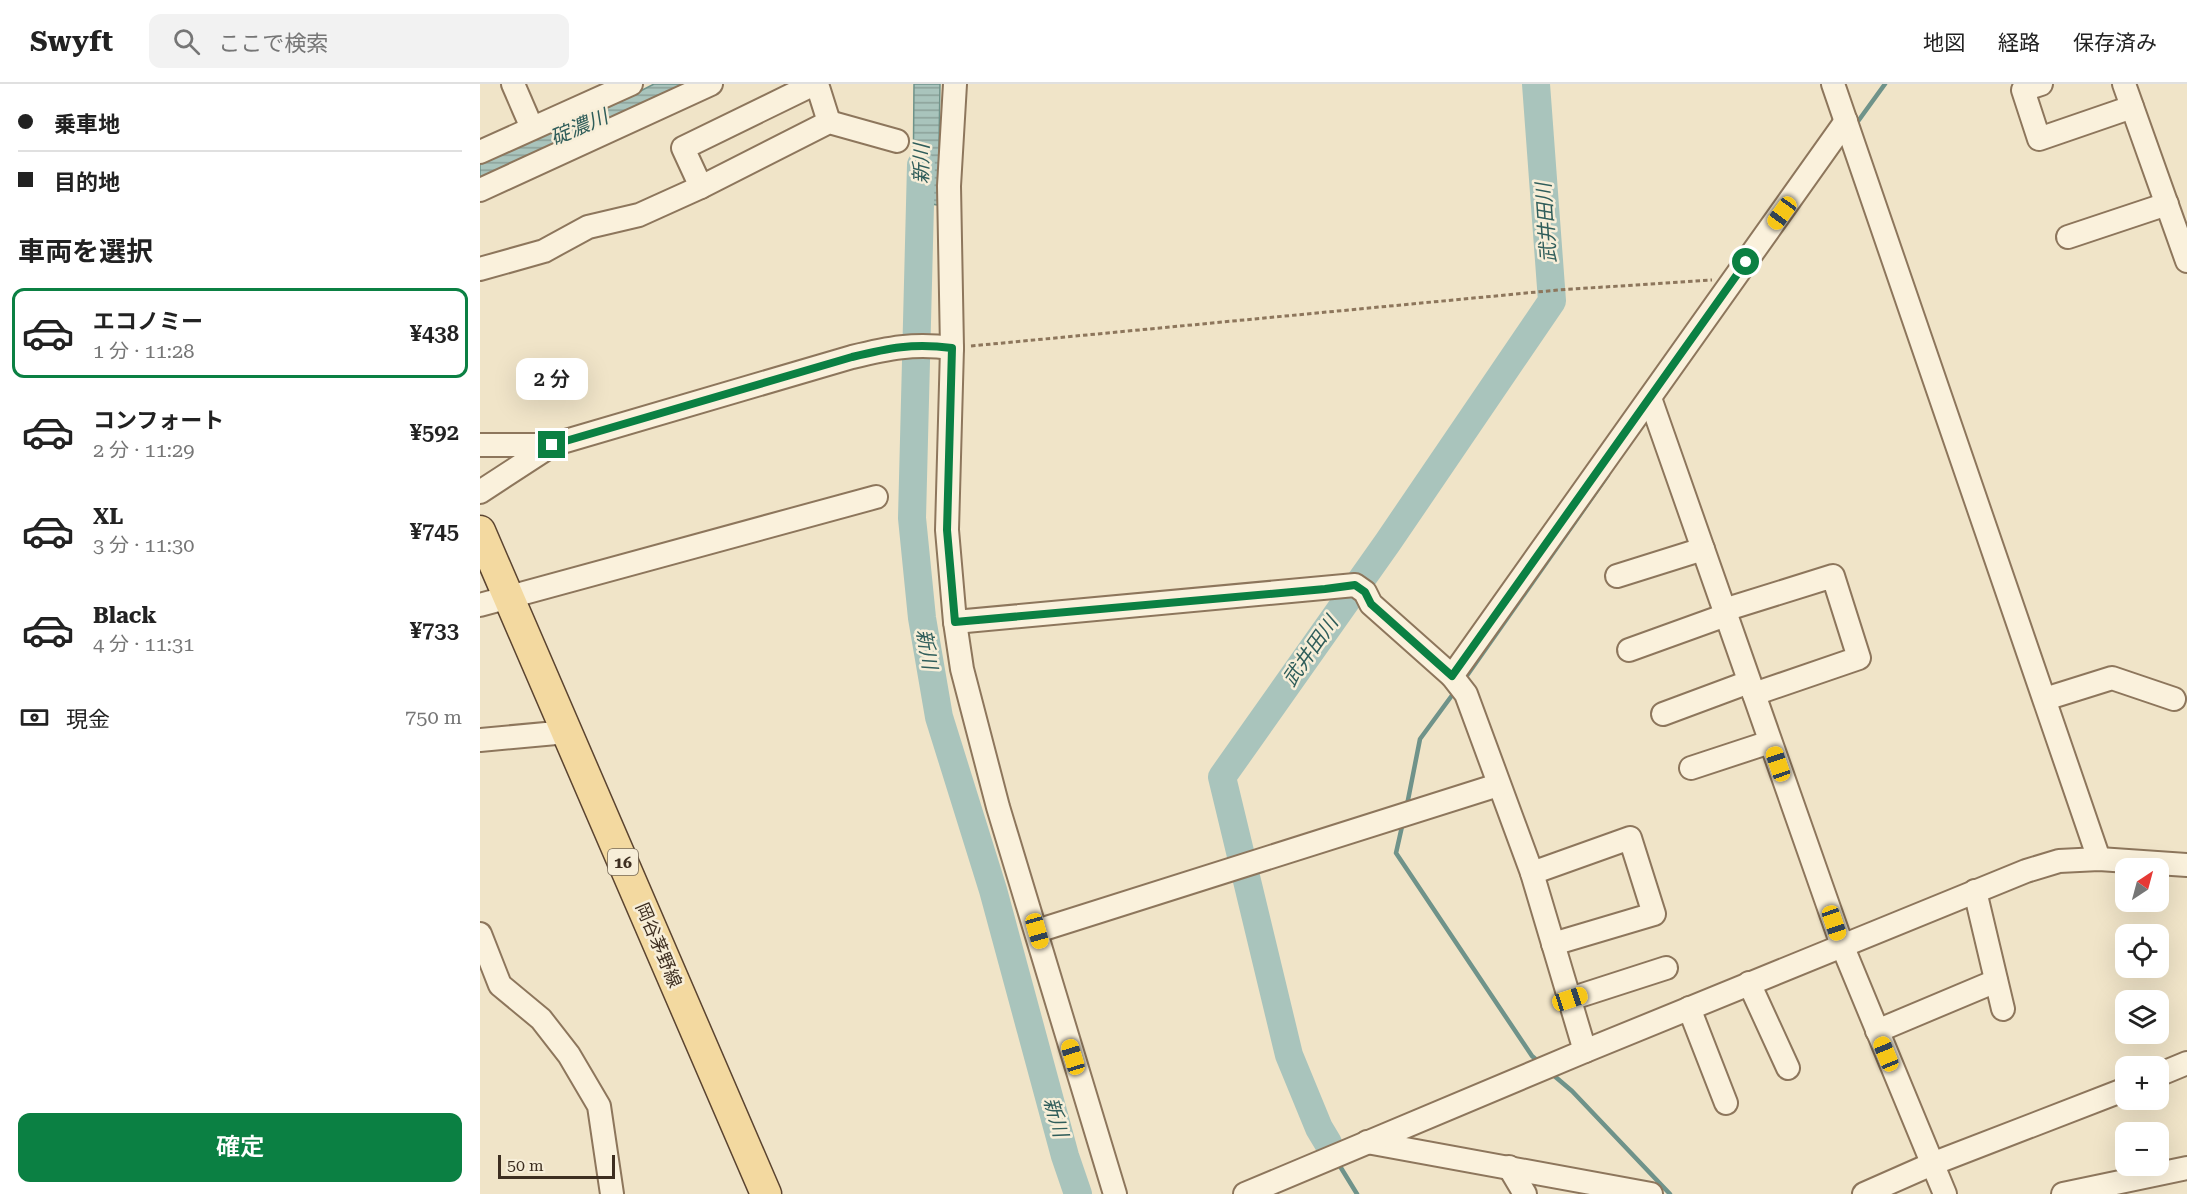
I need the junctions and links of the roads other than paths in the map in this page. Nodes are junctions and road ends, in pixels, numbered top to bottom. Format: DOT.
graph roads {
  1 [pos="513,84"];
  2 [pos="711,84"];
  3 [pos="816,84"];
  4 [pos="955,84"];
  5 [pos="1833,84"];
  6 [pos="2041,84"];
  7 [pos="2124,84"];
  8 [pos="623,86"];
  9 [pos="2132,107"];
  10 [pos="829,122"];
  11 [pos="1846,122"];
  12 [pos="532,128"];
  13 [pos="897,141"];
  14 [pos="480,152"];
  15 [pos="701,187"];
  16 [pos="480,190"];
  17 [pos="2167,204"];
  18 [pos="2068,237"];
  19 [pos="2187,261"];
  20 [pos="480,268"];
  21 [pos="941,346"];
  22 [pos="1650,398"];
  23 [pos="480,445"];
  24 [pos="552,445"];
  25 [pos="480,492"];
  26 [pos="876,497"];
  27 [pos="480,531"];
  28 [pos="1703,549"];
  29 [pos="1617,576"];
  30 [pos="494,601"];
  31 [pos="1725,612"];
  32 [pos="955,622"];
  33 [pos="1629,650"];
  34 [pos="1452,676"];
  35 [pos="1752,688"];
  36 [pos="2045,699"];
  37 [pos="2174,699"];
  38 [pos="1663,714"];
  39 [pos="567,732"];
  40 [pos="480,740"];
  41 [pos="1770,742"];
  42 [pos="1691,768"];
  43 [pos="1498,785"];
  44 [pos="2099,859"];
  45 [pos="2187,865"];
  46 [pos="1532,873"];
  47 [pos="1975,891"];
  48 [pos="1037,931"];
  49 [pos="480,934"];
  50 [pos="1553,944"];
  51 [pos="1842,945"];
  52 [pos="1666,968"];
  53 [pos="1996,981"];
  54 [pos="1749,983"];
  55 [pos="1570,999"];
  56 [pos="1689,1008"];
  57 [pos="2003,1010"];
  58 [pos="1877,1031"];
  59 [pos="1586,1051"];
  60 [pos="2187,1063"];
  61 [pos="1788,1068"];
  62 [pos="2169,1070"];
  63 [pos="2115,1093"];
  64 [pos="1726,1103"];
  65 [pos="1367,1142"];
  66 [pos="1932,1164"];
  67 [pos="1509,1167"];
  68 [pos="2187,1168"];
  69 [pos="612,1194"];
  70 [pos="766,1194"];
  71 [pos="1115,1194"];
  72 [pos="1245,1194"];
  73 [pos="1525,1194"];
  74 [pos="1651,1194"];
  75 [pos="1864,1194"];
  76 [pos="1945,1194"];
  77 [pos="2063,1194"];
  1 -- 12 [label="street"];
  2 -- 16 [label="street"];
  3 -- 10 [label="street"];
  3 -- 15 [label="street"];
  4 -- 21 [label="street"];
  5 -- 11 [label="street"];
  6 -- 9 [label="street"];
  7 -- 9 [label="street"];
  8 -- 12 [label="street"];
  9 -- 17 [label="street"];
  10 -- 13 [label="street"];
  10 -- 15 [label="street"];
  11 -- 22 [label="street"];
  11 -- 36 [label="street"];
  12 -- 14 [label="street"];
  15 -- 20 [label="street"];
  17 -- 18 [label="street"];
  17 -- 19 [label="street"];
  21 -- 24 [label="street"];
  21 -- 32 [label="street"];
  22 -- 28 [label="street"];
  22 -- 34 [label="street"];
  23 -- 24 [label="street"];
  24 -- 25 [label="street"];
  26 -- 30 [label="street"];
  27 -- 30 [label="main road, 岡谷茅野線 / 16"];
  28 -- 29 [label="street"];
  28 -- 31 [label="street"];
  30 -- 39 [label="main road, 岡谷茅野線 / 16"];
  31 -- 33 [label="street"];
  31 -- 35 [label="street"];
  31 -- 35 [label="street"];
  32 -- 34 [label="street"];
  32 -- 48 [label="street"];
  34 -- 43 [label="street"];
  35 -- 38 [label="street"];
  35 -- 41 [label="street"];
  36 -- 37 [label="street"];
  36 -- 44 [label="street"];
  39 -- 40 [label="street"];
  39 -- 70 [label="main road, 岡谷茅野線 / 16"];
  41 -- 42 [label="street"];
  41 -- 51 [label="street"];
  43 -- 46 [label="street"];
  43 -- 48 [label="street"];
  44 -- 45 [label="street"];
  44 -- 47 [label="street"];
  46 -- 50 [label="street"];
  46 -- 50 [label="street"];
  47 -- 51 [label="street"];
  47 -- 53 [label="street"];
  48 -- 71 [label="street"];
  49 -- 69 [label="street"];
  50 -- 55 [label="street"];
  51 -- 54 [label="street"];
  51 -- 58 [label="street"];
  52 -- 55 [label="street"];
  53 -- 57 [label="street"];
  53 -- 58 [label="street"];
  54 -- 56 [label="street"];
  54 -- 61 [label="street"];
  55 -- 59 [label="street"];
  56 -- 59 [label="street"];
  56 -- 64 [label="street"];
  58 -- 66 [label="street"];
  59 -- 65 [label="street"];
  60 -- 62 [label="street"];
  63 -- 66 [label="street"];
  65 -- 67 [label="street"];
  65 -- 72 [label="street"];
  66 -- 75 [label="street"];
  66 -- 76 [label="street"];
  67 -- 73 [label="street"];
  67 -- 74 [label="street"];
  68 -- 77 [label="street"];
}
